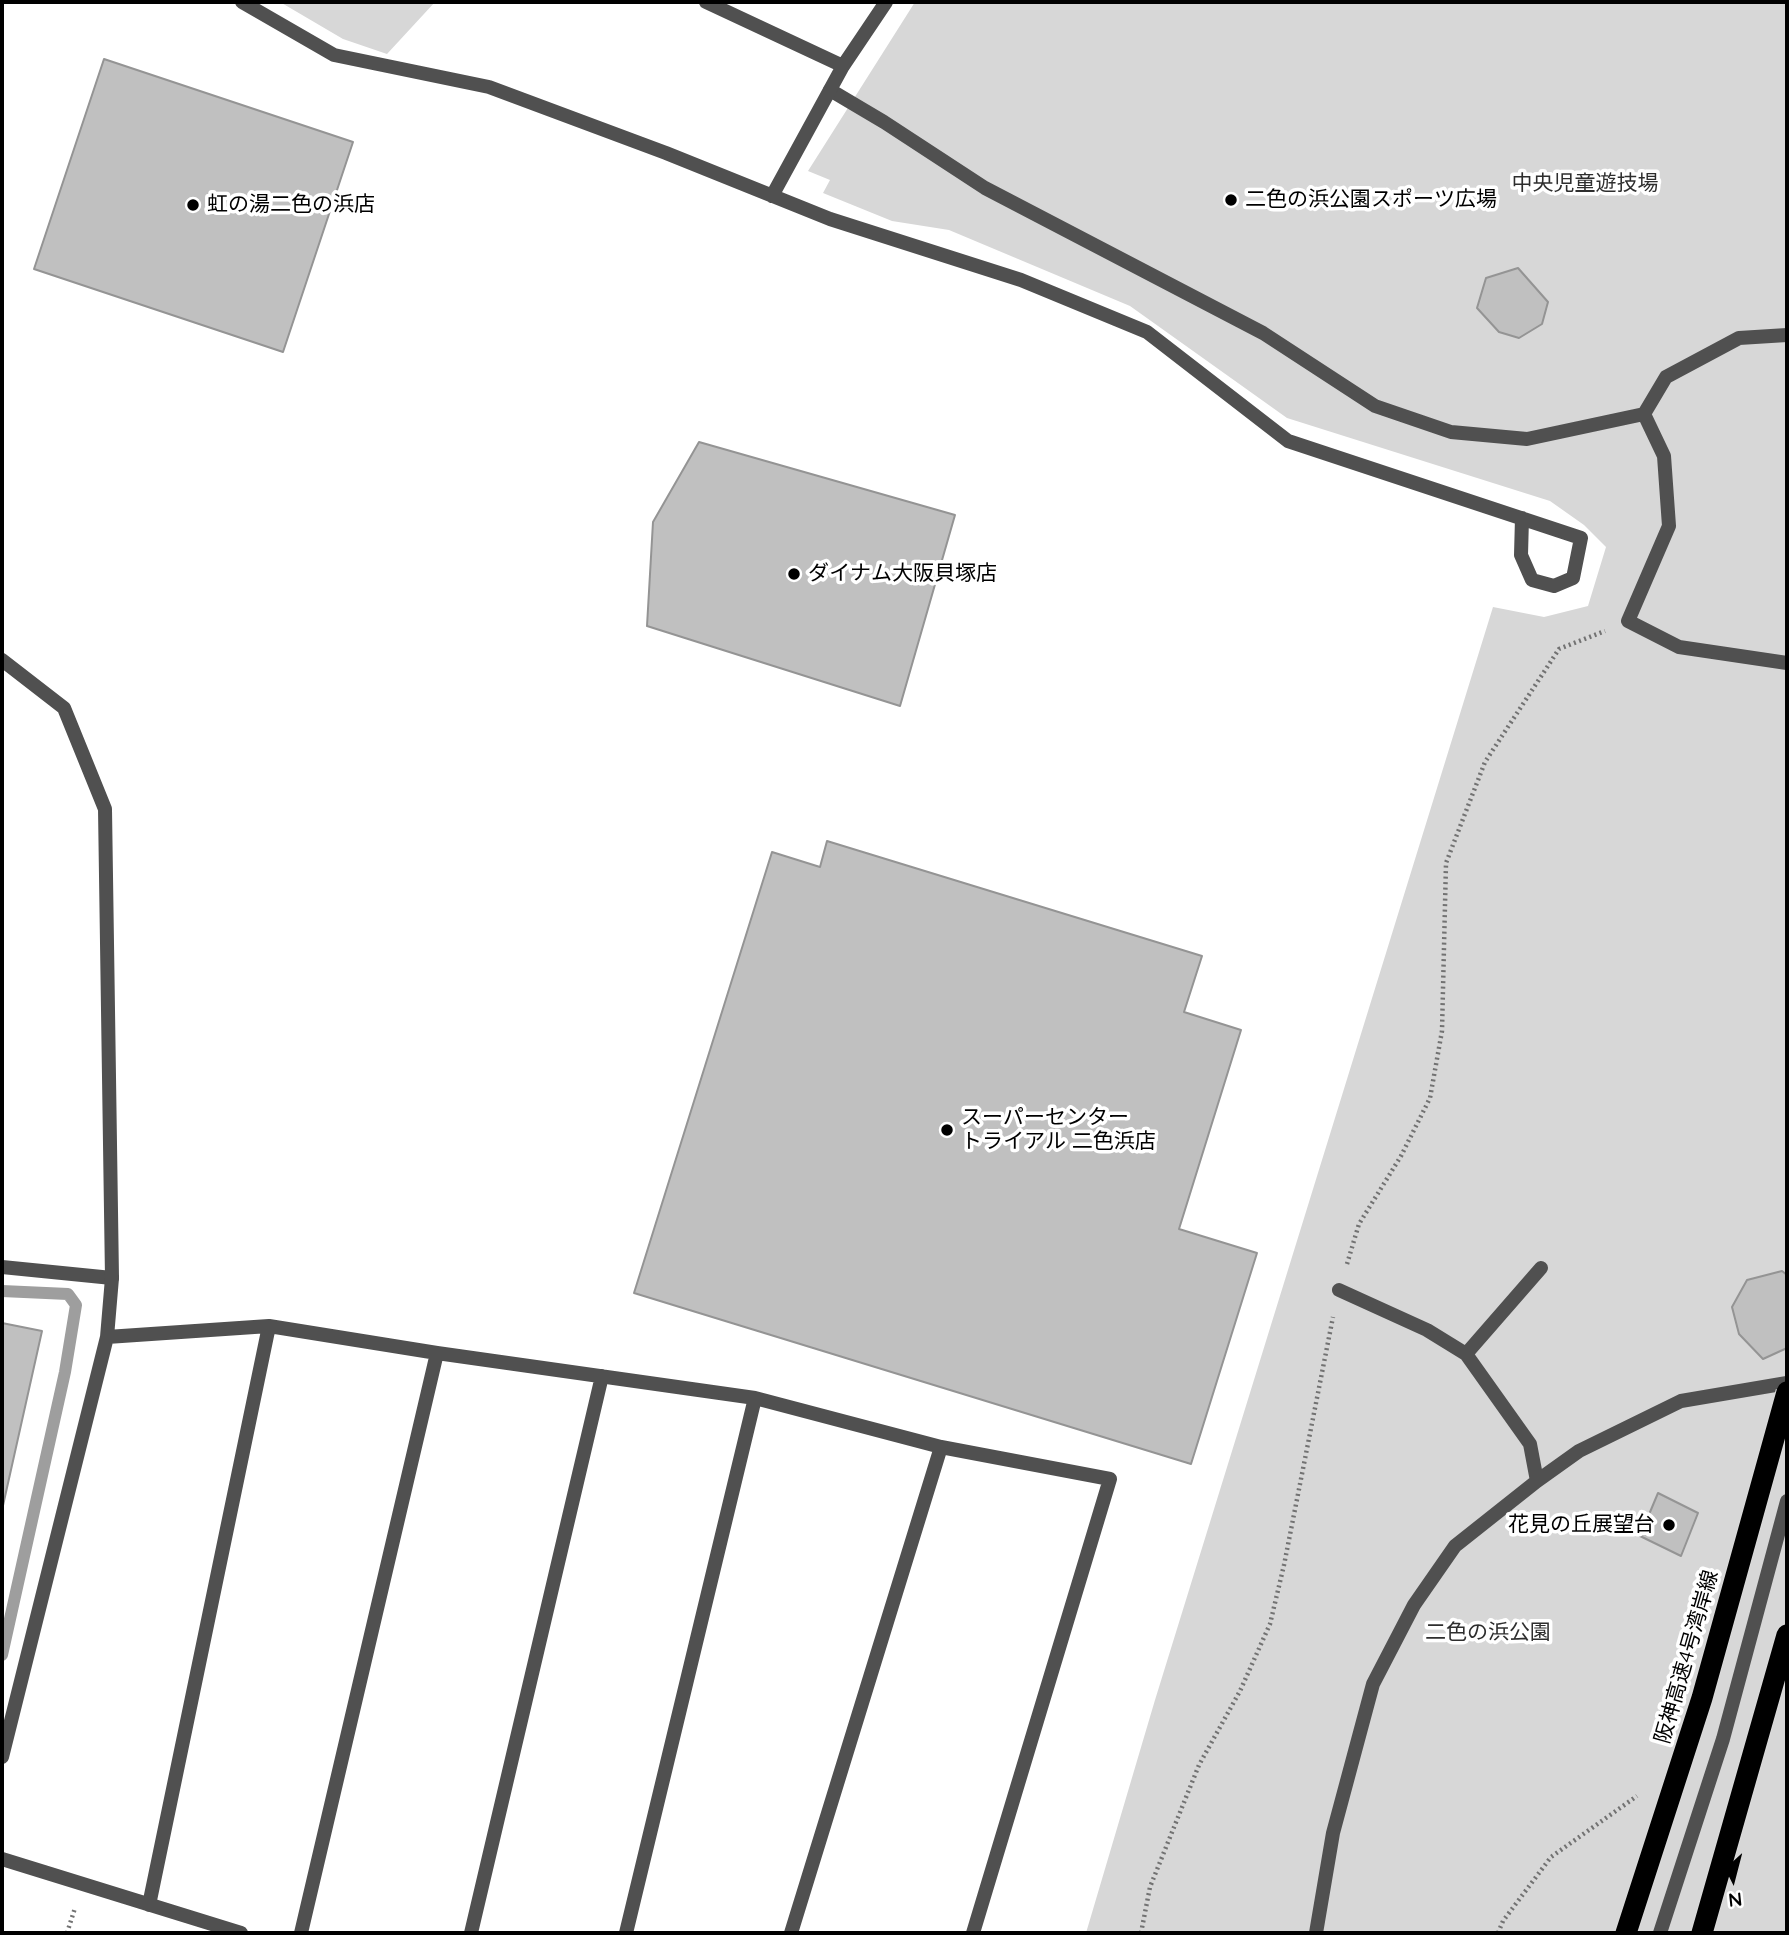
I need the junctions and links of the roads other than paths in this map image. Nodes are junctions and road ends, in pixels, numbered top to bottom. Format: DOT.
graph roads {
  1 [pos="242,2"];
  2 [pos="706,2"];
  3 [pos="886,2"];
  4 [pos="843,66"];
  5 [pos="830,90"];
  6 [pos="772,196"];
  7 [pos="1787,335"];
  8 [pos="1644,414"];
  9 [pos="1522,518"];
  10 [pos="2,660"];
  11 [pos="1787,663"];
  12 [pos="2,1267"];
  13 [pos="1541,1268"];
  14 [pos="112,1278"];
  15 [pos="1339,1290"];
  16 [pos="269,1326"];
  17 [pos="107,1337"];
  18 [pos="437,1353"];
  19 [pos="1466,1354"];
  20 [pos="602,1376"];
  21 [pos="1787,1383"];
  22 [pos="1787,1392"];
  23 [pos="755,1398"];
  24 [pos="941,1447"];
  25 [pos="1537,1481"];
  26 [pos="1787,1502"];
  27 [pos="1787,1635"];
  28 [pos="2,1757"];
  29 [pos="2,1859"];
  30 [pos="149,1905"];
  31 [pos="240,1933"];
  32 [pos="301,1933"];
  33 [pos="471,1933"];
  34 [pos="626,1933"];
  35 [pos="790,1933"];
  36 [pos="973,1933"];
  37 [pos="1316,1933"];
  38 [pos="1626,1933"];
  39 [pos="1660,1933"];
  40 [pos="1702,1933"];
  1 -- 6 [label="street"];
  2 -- 4 [label="street"];
  3 -- 4 [label="street"];
  4 -- 5 [label="street"];
  5 -- 6 [label="street"];
  5 -- 8 [label="street"];
  6 -- 9 [label="street"];
  7 -- 8 [label="street"];
  8 -- 11 [label="street"];
  9 -- 9 [label="street"];
  10 -- 14 [label="street"];
  12 -- 14 [label="street"];
  13 -- 19 [label="street"];
  14 -- 17 [label="street"];
  15 -- 19 [label="street"];
  16 -- 17 [label="street"];
  16 -- 18 [label="street"];
  16 -- 30 [label="street"];
  17 -- 28 [label="street"];
  18 -- 20 [label="street"];
  18 -- 32 [label="street"];
  19 -- 25 [label="street"];
  20 -- 23 [label="street"];
  20 -- 33 [label="street"];
  21 -- 25 [label="street"];
  22 -- 38 [label="highway, 阪神高速4号湾岸線, bridge"];
  23 -- 24 [label="street"];
  23 -- 34 [label="street"];
  24 -- 35 [label="street"];
  24 -- 36 [label="street"];
  25 -- 37 [label="street"];
  26 -- 39 [label="street"];
  27 -- 40 [label="highway"];
  29 -- 30 [label="street"];
  30 -- 31 [label="street"];
}
